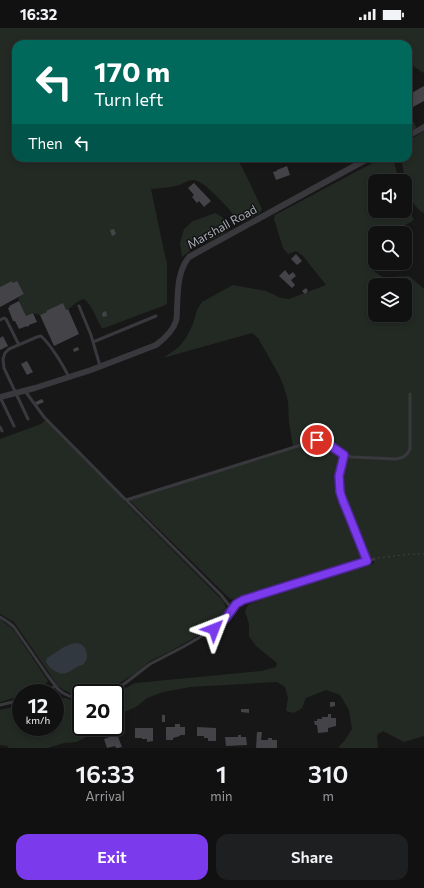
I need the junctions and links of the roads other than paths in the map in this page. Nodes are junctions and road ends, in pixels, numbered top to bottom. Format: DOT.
graph roads {
  1 [pos="424,127"];
  2 [pos="412,134"];
  3 [pos="362,162"];
  4 [pos="79,306"];
  5 [pos="156,316"];
  6 [pos="0,320"];
  7 [pos="93,342"];
  8 [pos="19,344"];
  9 [pos="100,367"];
  10 [pos="69,377"];
  11 [pos="26,391"];
  12 [pos="16,393"];
  13 [pos="410,394"];
  14 [pos="0,397"];
  15 [pos="28,419"];
  16 [pos="14,426"];
  17 [pos="0,427"];
  18 [pos="2,431"];
  19 [pos="344,455"];
  20 [pos="126,500"];
  21 [pos="374,559"];
  22 [pos="367,561"];
  23 [pos="232,609"];
  24 [pos="0,617"];
  25 [pos="55,684"];
  26 [pos="124,684"];
  27 [pos="12,703"];
  28 [pos="0,706"];
  1 -- 2 [label="street"];
  3 -- 9 [label="street, Marshall Road"];
  4 -- 7 [label="lane"];
  5 -- 7 [label="lane"];
  6 -- 8 [label="lane"];
  7 -- 9 [label="lane"];
  8 -- 10 [label="lane"];
  8 -- 12 [label="lane"];
  9 -- 10 [label="street, Marshall Road"];
  10 -- 11 [label="street, Marshall Road"];
  11 -- 12 [label="street, Marshall Road"];
  11 -- 20 [label="lane"];
  12 -- 14 [label="street, Marshall Road"];
  12 -- 15 [label="lane"];
  13 -- 19 [label="lane"];
  14 -- 16 [label="lane"];
  17 -- 18 [label="lane"];
  19 -- 20 [label="lane"];
  19 -- 22 [label="lane"];
  20 -- 23 [label="lane"];
  21 -- 22 [label="lane"];
  22 -- 23 [label="lane"];
  23 -- 26 [label="lane"];
  24 -- 25 [label="lane"];
  27 -- 28 [label="lane"];
}
